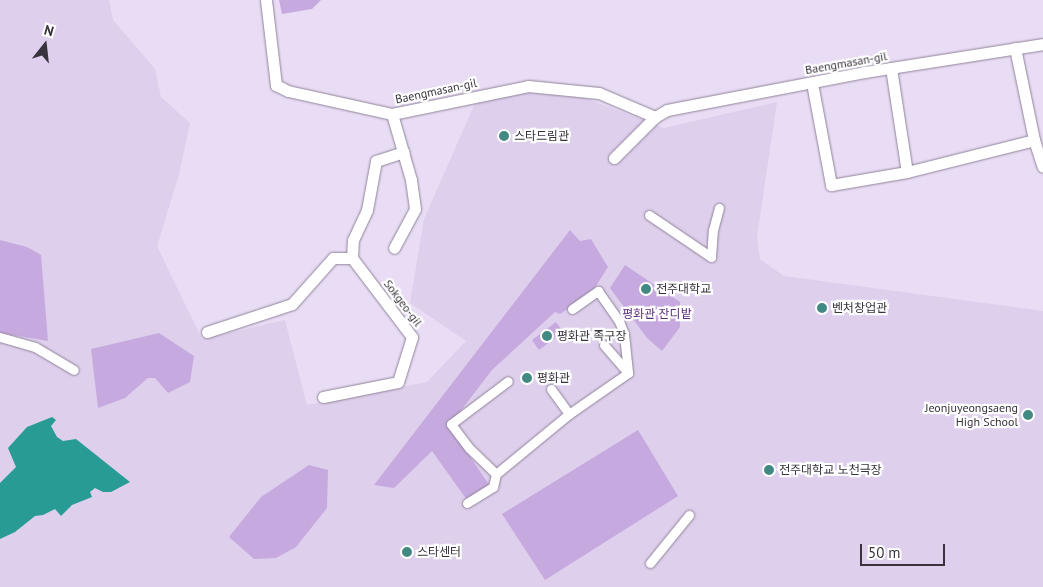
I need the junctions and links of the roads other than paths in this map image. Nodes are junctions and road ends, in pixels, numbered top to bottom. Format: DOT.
graph roads {
  1 [pos="266,0"];
  2 [pos="1043,44"];
  3 [pos="1015,48"];
  4 [pos="891,68"];
  5 [pos="812,83"];
  6 [pos="392,114"];
  7 [pos="655,117"];
  8 [pos="1034,140"];
  9 [pos="404,152"];
  10 [pos="614,158"];
  11 [pos="1043,167"];
  12 [pos="908,172"];
  13 [pos="719,208"];
  14 [pos="649,215"];
  15 [pos="394,248"];
  16 [pos="352,258"];
  17 [pos="572,309"];
  18 [pos="208,332"];
  19 [pos="0,337"];
  20 [pos="604,345"];
  21 [pos="74,370"];
  22 [pos="628,373"];
  23 [pos="508,381"];
  24 [pos="551,389"];
  25 [pos="323,397"];
  26 [pos="569,414"];
  27 [pos="496,474"];
  28 [pos="467,503"];
  29 [pos="689,515"];
  30 [pos="650,563"];
  1 -- 6 [label="street, Baengmasan-gil"];
  2 -- 3 [label="street, Baengmasan-gil"];
  3 -- 4 [label="street, Baengmasan-gil"];
  3 -- 8 [label="street"];
  4 -- 5 [label="street, Baengmasan-gil"];
  4 -- 12 [label="street"];
  5 -- 7 [label="street, Baengmasan-gil"];
  5 -- 12 [label="street"];
  6 -- 7 [label="street, Baengmasan-gil"];
  6 -- 9 [label="street"];
  7 -- 10 [label="street, Baengmasan-gil"];
  8 -- 11 [label="street"];
  8 -- 12 [label="street"];
  9 -- 15 [label="street"];
  9 -- 16 [label="street"];
  13 -- 14 [label="street"];
  16 -- 18 [label="street"];
  16 -- 25 [label="street, Sokgeo-gil"];
  17 -- 22 [label="street"];
  19 -- 21 [label="street"];
  20 -- 22 [label="street"];
  22 -- 26 [label="street"];
  23 -- 27 [label="street"];
  24 -- 26 [label="street"];
  26 -- 27 [label="street"];
  27 -- 28 [label="street"];
  29 -- 30 [label="street"];
}
